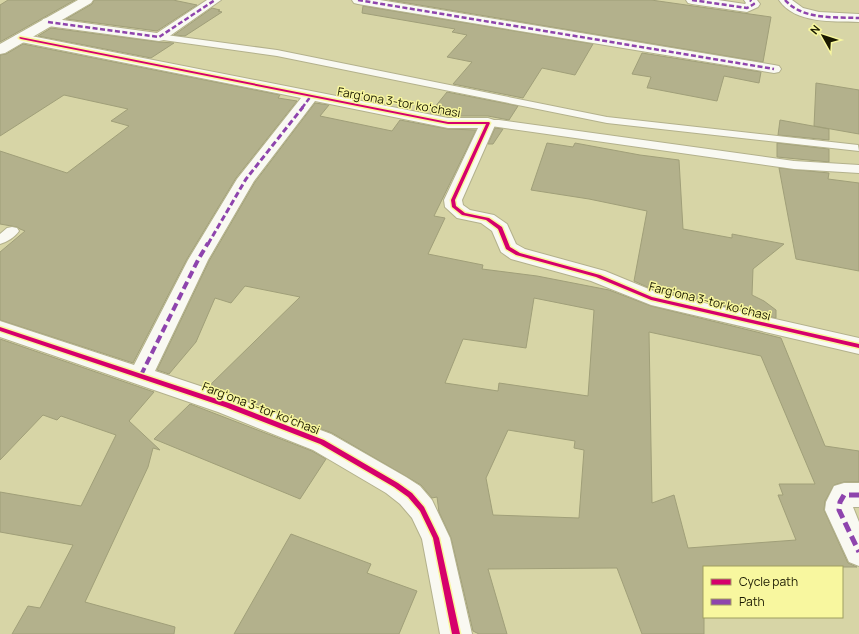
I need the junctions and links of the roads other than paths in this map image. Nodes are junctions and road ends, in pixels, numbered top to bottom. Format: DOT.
graph roads {
  1 [pos="87,0"];
  2 [pos="215,0"];
  3 [pos="358,0"];
  4 [pos="692,0"];
  5 [pos="750,0"];
  6 [pos="785,0"];
  7 [pos="859,18"];
  8 [pos="48,22"];
  9 [pos="159,37"];
  10 [pos="21,38"];
  11 [pos="0,50"];
  12 [pos="774,69"];
  13 [pos="311,96"];
  14 [pos="488,123"];
  15 [pos="858,148"];
  16 [pos="859,169"];
  17 [pos="12,231"];
  18 [pos="0,240"];
  19 [pos="0,329"];
  20 [pos="859,346"];
  21 [pos="141,375"];
  22 [pos="859,495"];
  23 [pos="859,552"];
  24 [pos="456,634"];
  1 -- 8 [label="street"];
  2 -- 9 [label="street"];
  3 -- 12 [label="street"];
  4 -- 5 [label="street"];
  6 -- 7 [label="street"];
  8 -- 9 [label="street"];
  8 -- 10 [label="street"];
  9 -- 15 [label="lane"];
  10 -- 11 [label="street"];
  10 -- 13 [label="street, Fargʻona 3-tor koʻchasi"];
  13 -- 14 [label="street, Fargʻona 3-tor koʻchasi"];
  13 -- 21 [label="street"];
  14 -- 16 [label="lane"];
  14 -- 20 [label="street, Fargʻona 3-tor koʻchasi"];
  17 -- 18 [label="lane"];
  19 -- 21 [label="street, Fargʻona 3-tor koʻchasi"];
  21 -- 24 [label="street, Fargʻona 3-tor koʻchasi"];
  22 -- 23 [label="street"];
}
